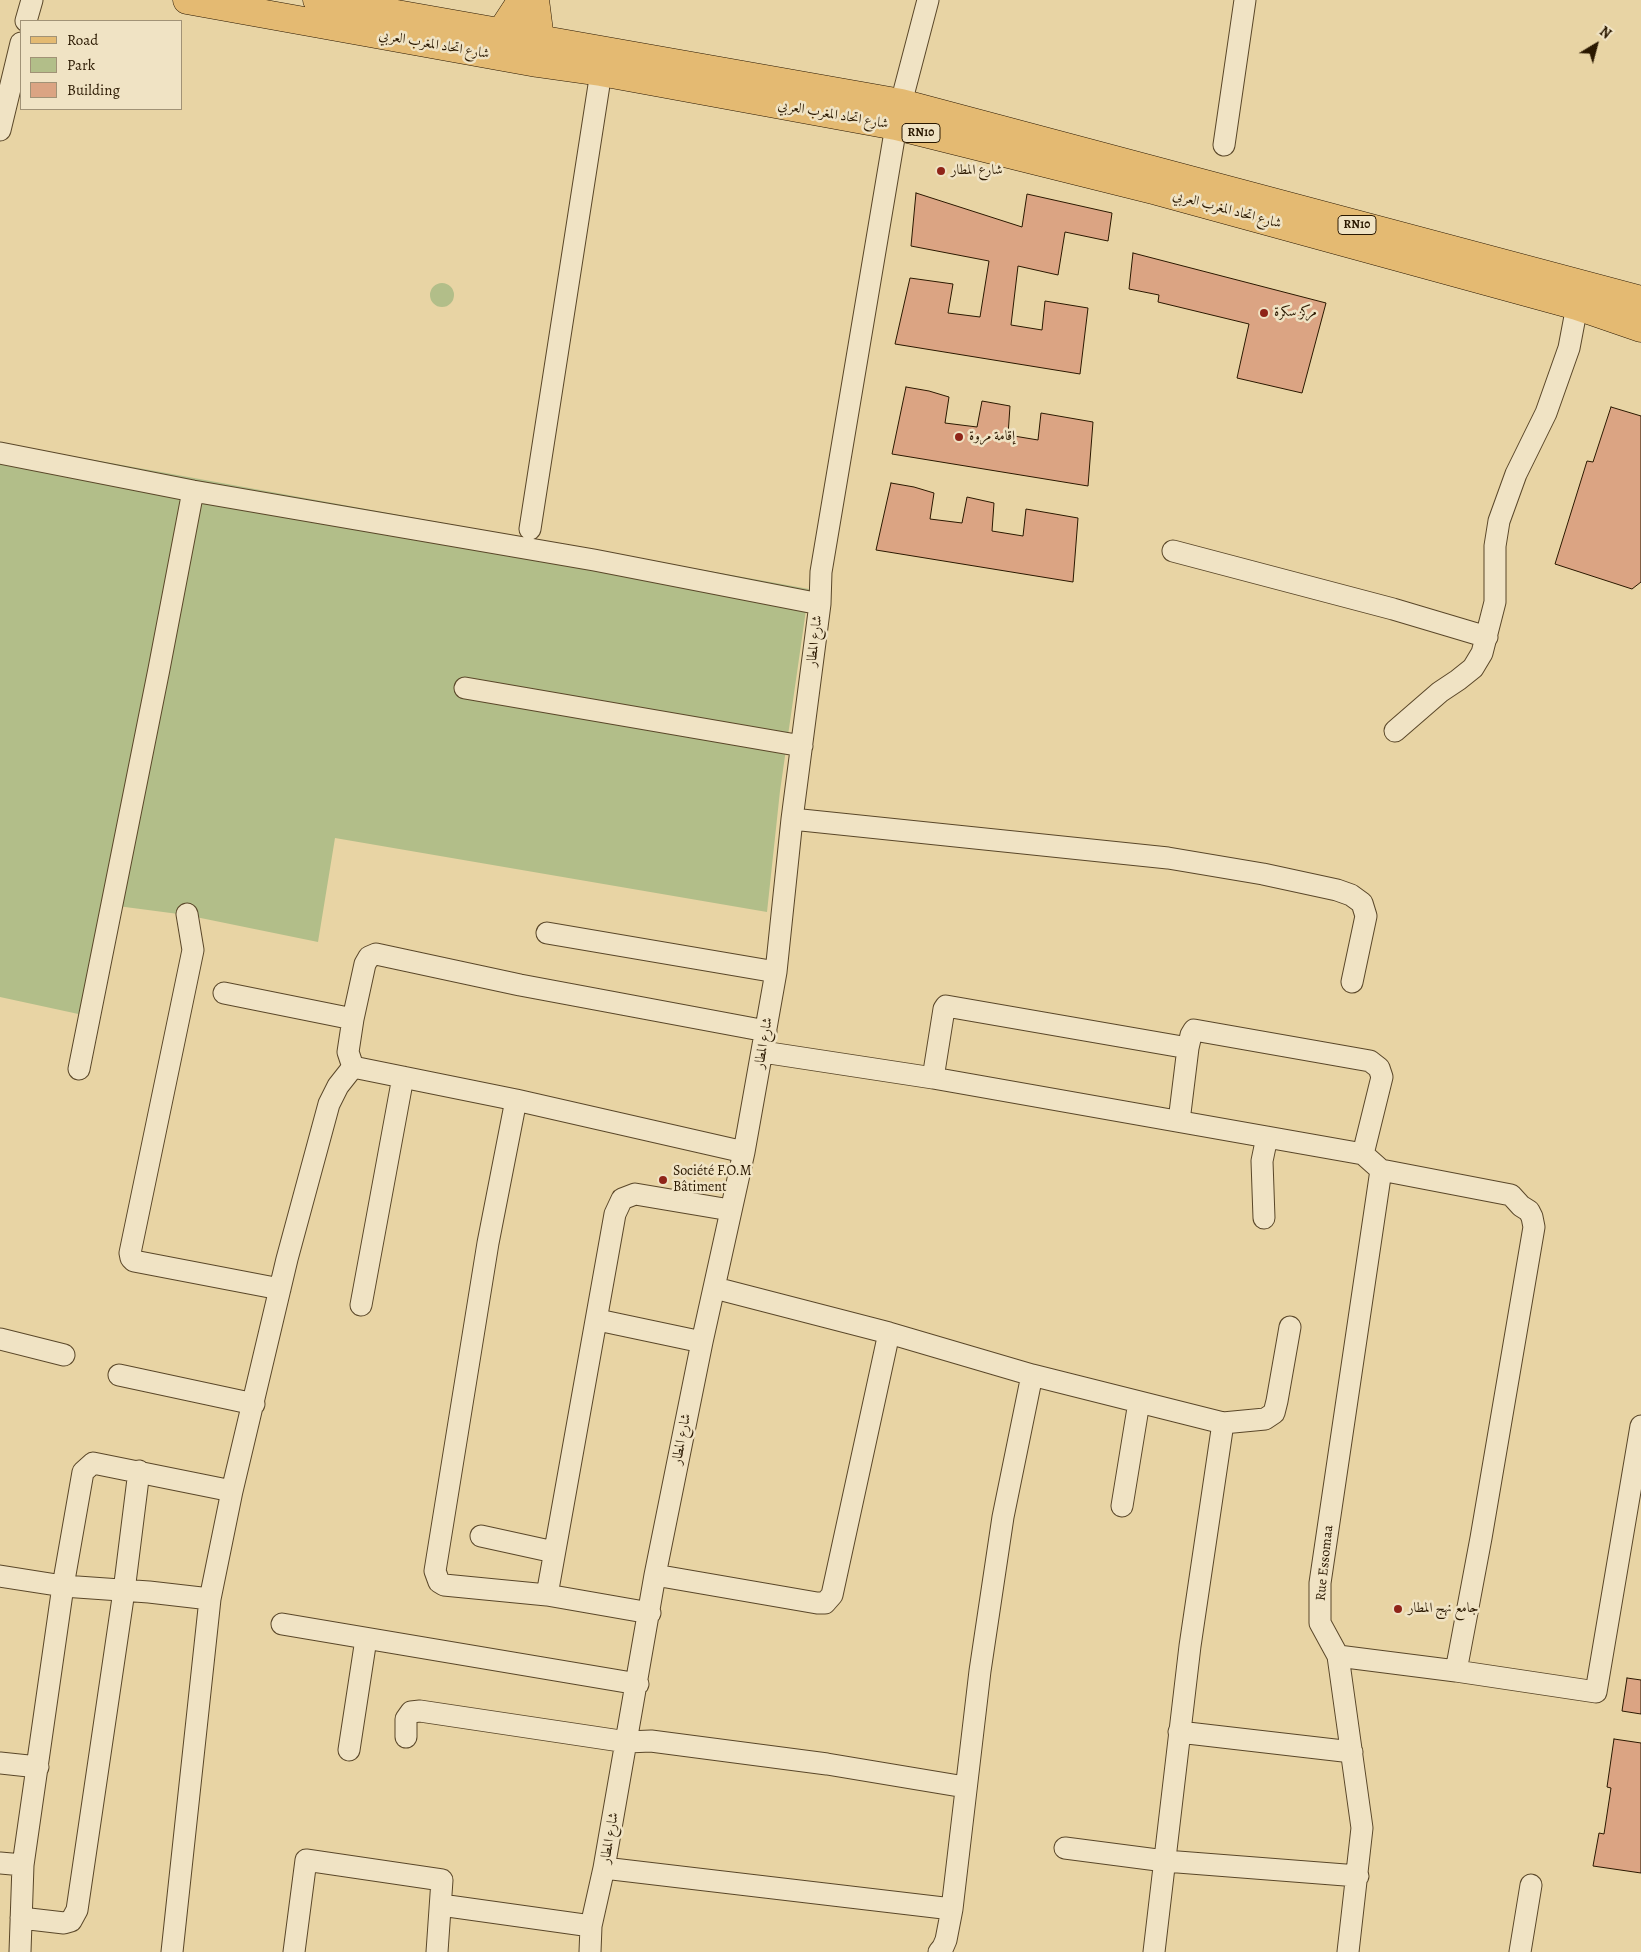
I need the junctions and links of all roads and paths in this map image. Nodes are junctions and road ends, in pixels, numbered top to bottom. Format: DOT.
graph roads {
  1 [pos="32,0"];
  2 [pos="188,0"];
  3 [pos="317,0"];
  4 [pos="522,0"];
  5 [pos="534,0"];
  6 [pos="928,0"];
  7 [pos="1246,0"];
  8 [pos="26,20"];
  9 [pos="499,44"];
  10 [pos="20,47"];
  11 [pos="539,51"];
  12 [pos="601,72"];
  13 [pos="899,115"];
  14 [pos="0,130"];
  15 [pos="1224,145"];
  16 [pos="1641,300"];
  17 [pos="1578,306"];
  18 [pos="1641,328"];
  19 [pos="0,453"];
  20 [pos="193,491"];
  21 [pos="530,529"];
  22 [pos="1172,551"];
  23 [pos="820,604"];
  24 [pos="1487,637"];
  25 [pos="465,688"];
  26 [pos="1395,731"];
  27 [pos="802,746"];
  28 [pos="792,820"];
  29 [pos="187,914"];
  30 [pos="547,933"];
  31 [pos="776,972"];
  32 [pos="1352,982"];
  33 [pos="224,993"];
  34 [pos="353,1019"];
  35 [pos="764,1041"];
  36 [pos="1188,1048"];
  37 [pos="353,1067"];
  38 [pos="78,1069"];
  39 [pos="403,1077"];
  40 [pos="933,1078"];
  41 [pos="516,1100"];
  42 [pos="1179,1121"];
  43 [pos="1267,1137"];
  44 [pos="744,1152"];
  45 [pos="1363,1154"];
  46 [pos="1381,1170"];
  47 [pos="730,1210"];
  48 [pos="1264,1218"];
  49 [pos="715,1288"];
  50 [pos="280,1290"];
  51 [pos="361,1305"];
  52 [pos="598,1320"];
  53 [pos="1290,1328"];
  54 [pos="889,1333"];
  55 [pos="0,1339"];
  56 [pos="702,1342"];
  57 [pos="64,1355"];
  58 [pos="118,1375"];
  59 [pos="1032,1375"];
  60 [pos="1139,1402"];
  61 [pos="254,1404"];
  62 [pos="1223,1423"];
  63 [pos="1641,1426"];
  64 [pos="139,1471"];
  65 [pos="232,1491"];
  66 [pos="1122,1506"];
  67 [pos="481,1536"];
  68 [pos="554,1552"];
  69 [pos="655,1575"];
  70 [pos="0,1576"];
  71 [pos="63,1586"];
  72 [pos="124,1591"];
  73 [pos="547,1595"];
  74 [pos="210,1599"];
  75 [pos="650,1613"];
  76 [pos="282,1624"];
  77 [pos="366,1639"];
  78 [pos="1338,1656"];
  79 [pos="1456,1671"];
  80 [pos="638,1684"];
  81 [pos="1179,1732"];
  82 [pos="406,1737"];
  83 [pos="627,1742"];
  84 [pos="349,1750"];
  85 [pos="1352,1752"];
  86 [pos="0,1763"];
  87 [pos="38,1767"];
  88 [pos="965,1787"];
  89 [pos="1064,1848"];
  90 [pos="1164,1861"];
  91 [pos="0,1863"];
  92 [pos="23,1866"];
  93 [pos="604,1868"];
  94 [pos="1358,1876"];
  95 [pos="1531,1885"];
  96 [pos="441,1905"];
  97 [pos="952,1909"];
  98 [pos="21,1918"];
  99 [pos="591,1926"];
  100 [pos="20,1952"];
  101 [pos="172,1952"];
  102 [pos="294,1952"];
  103 [pos="437,1952"];
  104 [pos="590,1952"];
  105 [pos="939,1952"];
  106 [pos="1154,1952"];
  107 [pos="1348,1952"];
  108 [pos="1520,1952"];
  1 -- 8 [label="street"];
  2 -- 9 [label="main road, شارع اتحاد المغرب العربي / RN10"];
  3 -- 9 [label="main road, شارع اتحاد المغرب العربي / RN10"];
  4 -- 9 [label="main road"];
  5 -- 11 [label="main road"];
  6 -- 13 [label="street, شارع المطار"];
  7 -- 15 [label="street"];
  9 -- 11 [label="main road, شارع اتحاد المغرب العربي / RN10"];
  10 -- 14 [label="street"];
  11 -- 12 [label="main road, شارع اتحاد المغرب العربي / RN10"];
  11 -- 13 [label="main road, شارع اتحاد المغرب العربي / RN10"];
  12 -- 13 [label="main road, شارع اتحاد المغرب العربي / RN10"];
  12 -- 21 [label="street"];
  13 -- 16 [label="main road, شارع اتحاد المغرب العربي / RN10"];
  13 -- 17 [label="main road, شارع اتحاد المغرب العربي / RN10"];
  13 -- 23 [label="street, شارع المطار"];
  17 -- 18 [label="main road, شارع اتحاد المغرب العربي / RN10"];
  17 -- 24 [label="street"];
  19 -- 20 [label="street"];
  20 -- 23 [label="street"];
  20 -- 38 [label="street"];
  22 -- 24 [label="street"];
  23 -- 27 [label="street, شارع المطار"];
  24 -- 26 [label="street"];
  25 -- 27 [label="street"];
  27 -- 28 [label="street, شارع المطار"];
  28 -- 31 [label="street, شارع المطار"];
  28 -- 32 [label="street"];
  29 -- 50 [label="street"];
  30 -- 31 [label="street"];
  31 -- 35 [label="street, شارع المطار"];
  33 -- 34 [label="street"];
  34 -- 35 [label="street"];
  34 -- 37 [label="street"];
  35 -- 40 [label="street"];
  35 -- 44 [label="street, شارع المطار"];
  36 -- 40 [label="street"];
  36 -- 42 [label="street"];
  36 -- 45 [label="street"];
  37 -- 39 [label="street"];
  37 -- 50 [label="street"];
  39 -- 41 [label="street"];
  39 -- 51 [label="street"];
  40 -- 42 [label="street"];
  41 -- 44 [label="street"];
  41 -- 73 [label="street"];
  42 -- 43 [label="street"];
  43 -- 45 [label="street"];
  43 -- 48 [label="street"];
  44 -- 47 [label="street, شارع المطار"];
  45 -- 46 [label="street"];
  46 -- 78 [label="street, Rue Essomaa"];
  46 -- 79 [label="street"];
  47 -- 49 [label="street, شارع المطار"];
  47 -- 52 [label="street"];
  49 -- 54 [label="street"];
  49 -- 56 [label="street, شارع المطار"];
  50 -- 61 [label="street"];
  52 -- 56 [label="street"];
  52 -- 68 [label="street"];
  53 -- 62 [label="street"];
  54 -- 59 [label="street"];
  54 -- 69 [label="street"];
  55 -- 57 [label="street"];
  56 -- 69 [label="street, شارع المطار"];
  58 -- 61 [label="street"];
  59 -- 60 [label="street"];
  59 -- 88 [label="street"];
  60 -- 62 [label="street"];
  60 -- 66 [label="street"];
  61 -- 65 [label="street"];
  62 -- 81 [label="street"];
  63 -- 79 [label="street"];
  64 -- 65 [label="street"];
  64 -- 71 [label="street"];
  64 -- 72 [label="street"];
  65 -- 74 [label="street"];
  67 -- 68 [label="street"];
  68 -- 73 [label="street"];
  69 -- 75 [label="street, شارع المطار"];
  70 -- 71 [label="street"];
  71 -- 72 [label="street"];
  71 -- 87 [label="street"];
  72 -- 74 [label="street"];
  72 -- 98 [label="street"];
  73 -- 75 [label="street"];
  74 -- 101 [label="street"];
  75 -- 80 [label="street, شارع المطار"];
  76 -- 77 [label="street"];
  77 -- 80 [label="street"];
  77 -- 84 [label="street"];
  78 -- 79 [label="street"];
  78 -- 85 [label="street, Rue Essomaa"];
  80 -- 83 [label="street, شارع المطار"];
  81 -- 85 [label="street"];
  81 -- 90 [label="street"];
  82 -- 83 [label="street"];
  83 -- 88 [label="street"];
  83 -- 93 [label="street, شارع المطار"];
  85 -- 94 [label="street, Rue Essomaa"];
  86 -- 87 [label="street"];
  87 -- 92 [label="street"];
  88 -- 97 [label="street"];
  89 -- 90 [label="street"];
  90 -- 94 [label="street"];
  90 -- 106 [label="street"];
  91 -- 92 [label="street"];
  92 -- 98 [label="street"];
  93 -- 97 [label="street"];
  93 -- 99 [label="street, شارع المطار"];
  94 -- 107 [label="street, Rue Essomaa"];
  95 -- 108 [label="street"];
  96 -- 99 [label="street"];
  96 -- 102 [label="street"];
  96 -- 103 [label="street"];
  97 -- 105 [label="street"];
  98 -- 100 [label="street"];
  99 -- 104 [label="street, شارع المطار"];
}
